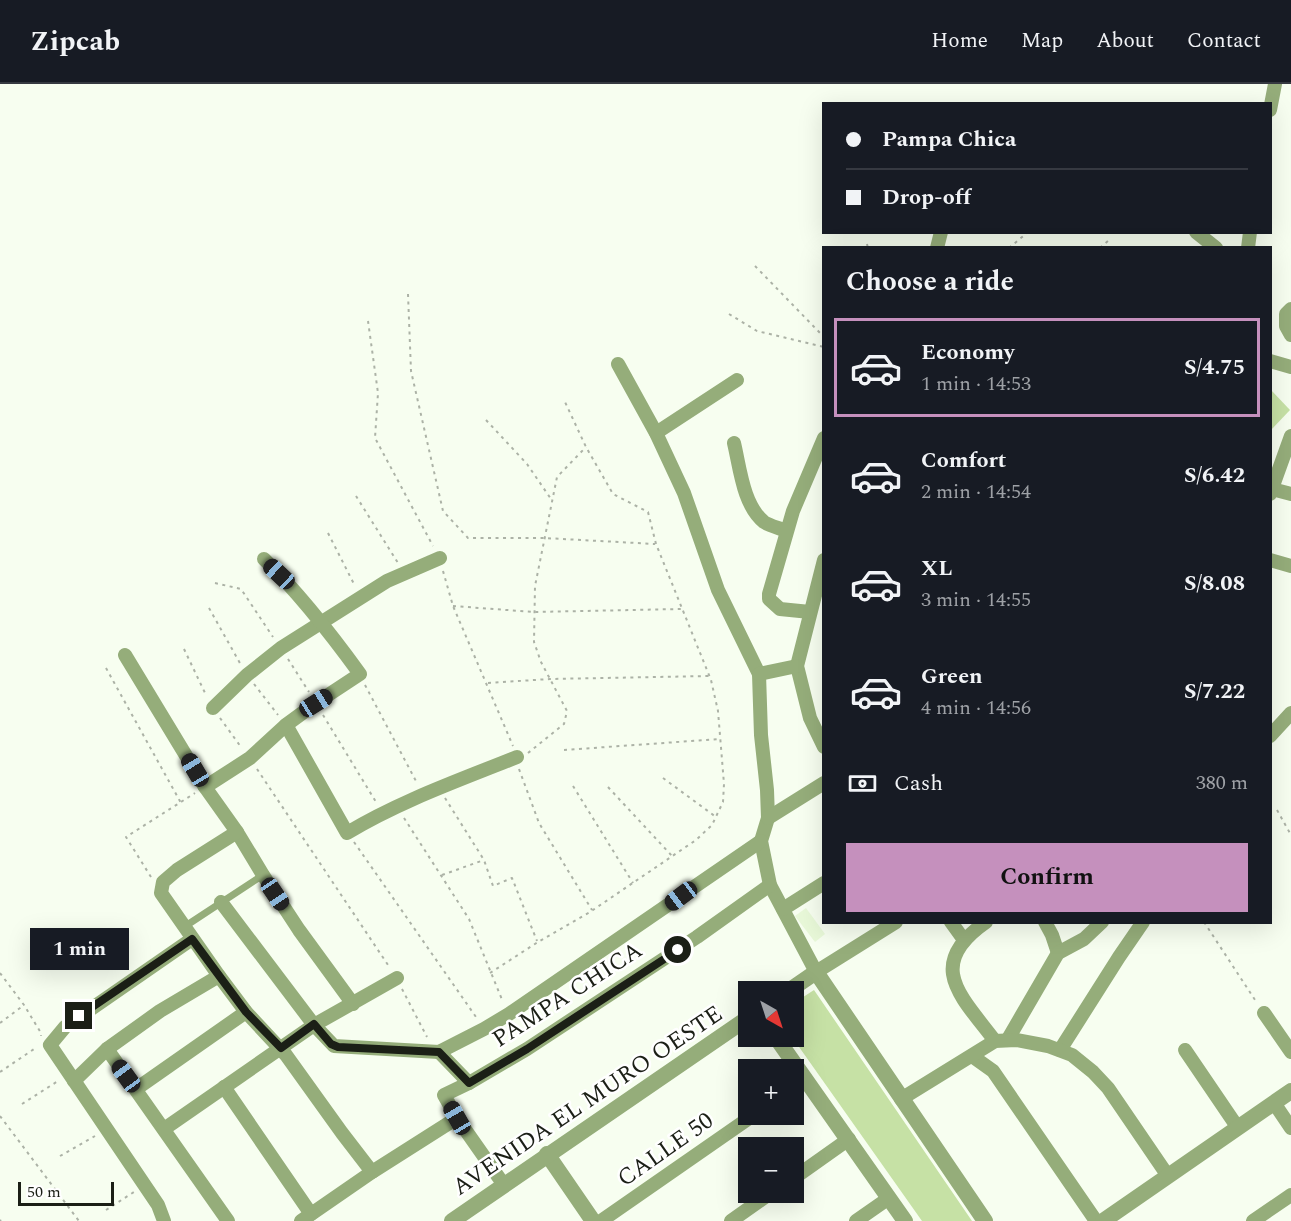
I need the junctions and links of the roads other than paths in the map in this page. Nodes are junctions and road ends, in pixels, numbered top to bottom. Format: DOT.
graph roads {
  1 [pos="1275,84"];
  2 [pos="1272,102"];
  3 [pos="1198,234"];
  4 [pos="1214,246"];
  5 [pos="1291,309"];
  6 [pos="1291,335"];
  7 [pos="1272,362"];
  8 [pos="618,364"];
  9 [pos="1291,367"];
  10 [pos="737,380"];
  11 [pos="656,434"];
  12 [pos="1291,436"];
  13 [pos="734,443"];
  14 [pos="822,443"];
  15 [pos="1272,488"];
  16 [pos="1272,491"];
  17 [pos="1291,494"];
  18 [pos="786,531"];
  19 [pos="440,558"];
  20 [pos="264,559"];
  21 [pos="1272,561"];
  22 [pos="1291,566"];
  23 [pos="822,567"];
  24 [pos="810,612"];
  25 [pos="321,623"];
  26 [pos="125,655"];
  27 [pos="796,666"];
  28 [pos="759,674"];
  29 [pos="213,708"];
  30 [pos="1291,713"];
  31 [pos="285,725"];
  32 [pos="1272,734"];
  33 [pos="822,743"];
  34 [pos="517,760"];
  35 [pos="822,784"];
  36 [pos="205,787"];
  37 [pos="768,818"];
  38 [pos="237,832"];
  39 [pos="761,841"];
  40 [pos="263,875"];
  41 [pos="822,884"];
  42 [pos="770,885"];
  43 [pos="221,903"];
  44 [pos="783,909"];
  45 [pos="893,924"];
  46 [pos="952,924"];
  47 [pos="984,924"];
  48 [pos="1046,924"];
  49 [pos="1100,924"];
  50 [pos="1142,924"];
  51 [pos="188,933"];
  52 [pos="964,940"];
  53 [pos="1058,953"];
  54 [pos="816,972"];
  55 [pos="219,976"];
  56 [pos="397,978"];
  57 [pos="803,981"];
  58 [pos="353,1004"];
  59 [pos="246,1012"];
  60 [pos="1264,1013"];
  61 [pos="314,1024"];
  62 [pos="738,1025"];
  63 [pos="1001,1040"];
  64 [pos="281,1048"];
  65 [pos="107,1049"];
  66 [pos="1060,1050"];
  67 [pos="1185,1050"];
  68 [pos="436,1051"];
  69 [pos="1291,1052"];
  70 [pos="972,1056"];
  71 [pos="72,1077"];
  72 [pos="469,1083"];
  73 [pos="224,1087"];
  74 [pos="136,1089"];
  75 [pos="804,1089"];
  76 [pos="1291,1091"];
  77 [pos="901,1099"];
  78 [pos="1274,1103"];
  79 [pos="457,1118"];
  80 [pos="738,1125"];
  81 [pos="1238,1128"];
  82 [pos="1291,1128"];
  83 [pos="164,1129"];
  84 [pos="849,1139"];
  85 [pos="547,1154"];
  86 [pos="804,1171"];
  87 [pos="372,1172"];
  88 [pos="1168,1176"];
  89 [pos="504,1185"];
  90 [pos="1291,1195"];
  91 [pos="889,1198"];
  92 [pos="756,1203"];
  93 [pos="306,1218"];
  94 [pos="164,1221"];
  95 [pos="228,1221"];
  96 [pos="452,1221"];
  97 [pos="593,1221"];
  98 [pos="601,1221"];
  99 [pos="731,1221"];
  100 [pos="856,1221"];
  101 [pos="905,1221"];
  102 [pos="985,1221"];
  103 [pos="1096,1221"];
  104 [pos="1103,1221"];
  105 [pos="1253,1221"];
  1 -- 2 [label="street"];
  3 -- 4 [label="street"];
  5 -- 6 [label="street"];
  7 -- 9 [label="street"];
  8 -- 11 [label="street"];
  10 -- 11 [label="street"];
  11 -- 28 [label="street"];
  12 -- 15 [label="street"];
  13 -- 18 [label="street"];
  14 -- 18 [label="street"];
  16 -- 17 [label="street"];
  18 -- 24 [label="street"];
  19 -- 25 [label="street"];
  20 -- 25 [label="street"];
  21 -- 22 [label="street"];
  23 -- 24 [label="street"];
  24 -- 27 [label="street"];
  25 -- 29 [label="street"];
  25 -- 31 [label="street"];
  26 -- 36 [label="street"];
  27 -- 28 [label="street"];
  27 -- 33 [label="street"];
  28 -- 37 [label="street"];
  30 -- 32 [label="street"];
  31 -- 34 [label="street"];
  31 -- 36 [label="street"];
  35 -- 37 [label="street"];
  36 -- 38 [label="street"];
  37 -- 39 [label="street"];
  38 -- 40 [label="street"];
  38 -- 51 [label="street"];
  39 -- 42 [label="street"];
  39 -- 68 [label="street"];
  40 -- 43 [label="lane"];
  40 -- 58 [label="street"];
  41 -- 44 [label="street"];
  42 -- 44 [label="street"];
  42 -- 72 [label="street, PAMPA CHICA"];
  43 -- 51 [label="lane"];
  43 -- 61 [label="street"];
  44 -- 54 [label="street"];
  45 -- 54 [label="street"];
  46 -- 52 [label="street"];
  47 -- 52 [label="street"];
  48 -- 53 [label="street"];
  49 -- 53 [label="street"];
  50 -- 66 [label="street"];
  51 -- 55 [label="street"];
  51 -- 71 [label="street"];
  52 -- 63 [label="street"];
  53 -- 63 [label="street"];
  54 -- 57 [label="street"];
  54 -- 77 [label="street"];
  55 -- 59 [label="street"];
  55 -- 65 [label="street"];
  56 -- 58 [label="street"];
  58 -- 61 [label="street"];
  59 -- 64 [label="street"];
  59 -- 74 [label="street"];
  60 -- 69 [label="street"];
  61 -- 64 [label="street"];
  61 -- 68 [label="street"];
  62 -- 85 [label="street, AVENIDA EL MURO OESTE"];
  63 -- 66 [label="street"];
  63 -- 70 [label="street"];
  64 -- 73 [label="street"];
  64 -- 87 [label="street"];
  65 -- 71 [label="street"];
  65 -- 74 [label="street"];
  66 -- 88 [label="street"];
  67 -- 81 [label="street"];
  68 -- 72 [label="street"];
  70 -- 77 [label="street"];
  70 -- 103 [label="street"];
  71 -- 94 [label="street"];
  72 -- 79 [label="street, PAMPA CHICA"];
  73 -- 83 [label="street"];
  73 -- 93 [label="street"];
  74 -- 83 [label="street"];
  75 -- 84 [label="street"];
  76 -- 78 [label="street"];
  77 -- 102 [label="street"];
  78 -- 81 [label="street"];
  78 -- 82 [label="street"];
  79 -- 87 [label="street"];
  79 -- 89 [label="street"];
  80 -- 98 [label="street, CALLE 50"];
  81 -- 88 [label="street"];
  83 -- 95 [label="street"];
  84 -- 86 [label="street"];
  84 -- 91 [label="street"];
  85 -- 89 [label="street, AVENIDA EL MURO OESTE"];
  85 -- 97 [label="street"];
  87 -- 93 [label="street"];
  88 -- 104 [label="street"];
  89 -- 96 [label="street, AVENIDA EL MURO OESTE"];
  90 -- 105 [label="street"];
  91 -- 100 [label="street"];
  91 -- 101 [label="street"];
  92 -- 99 [label="street"];
}
